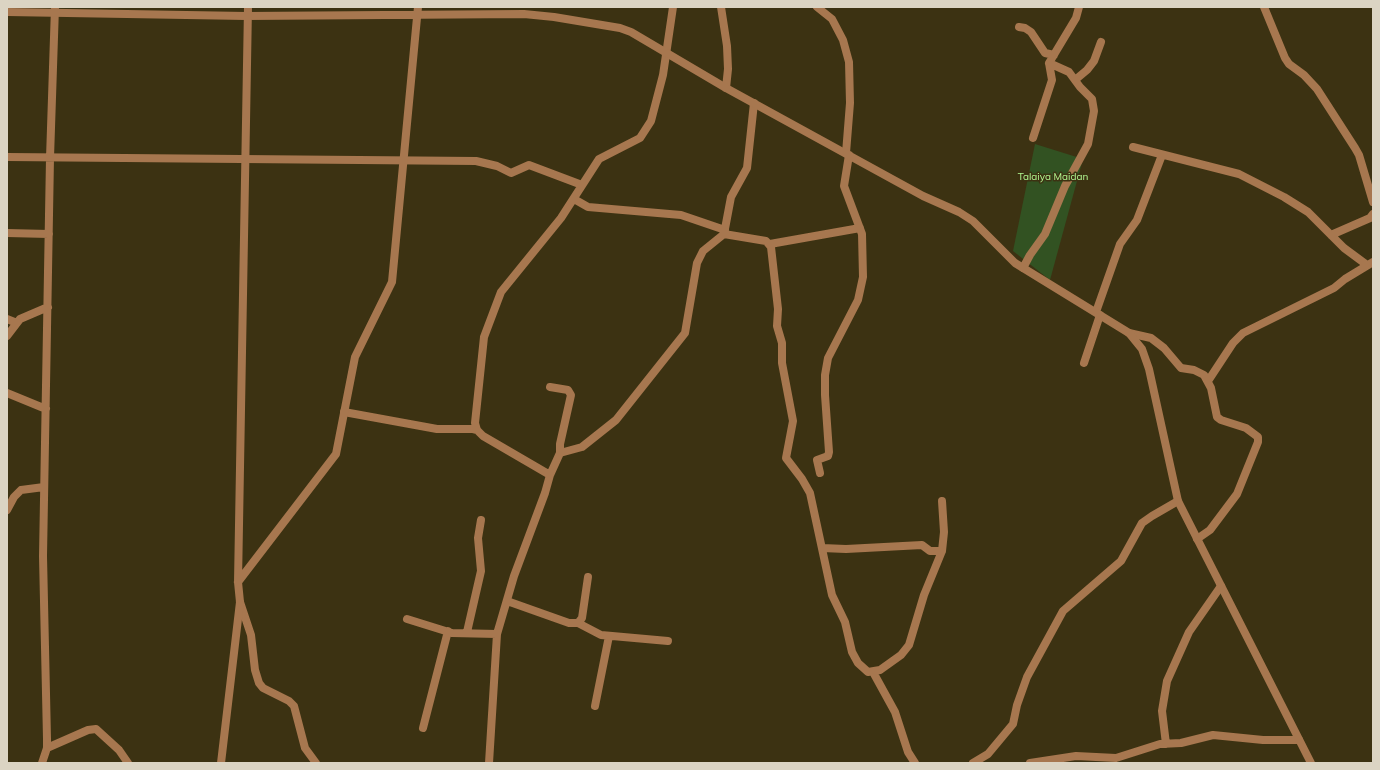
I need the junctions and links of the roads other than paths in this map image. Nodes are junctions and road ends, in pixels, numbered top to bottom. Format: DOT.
graph roads {
  1 [pos="248,7"];
  2 [pos="418,7"];
  3 [pos="672,7"];
  4 [pos="721,7"];
  5 [pos="816,7"];
  6 [pos="1079,7"];
  7 [pos="1264,7"];
  8 [pos="55,10"];
  9 [pos="524,11"];
  10 [pos="7,12"];
  11 [pos="246,16"];
  12 [pos="417,16"];
  13 [pos="1019,27"];
  14 [pos="1102,42"];
  15 [pos="667,54"];
  16 [pos="1054,55"];
  17 [pos="1049,63"];
  18 [pos="1075,80"];
  19 [pos="726,88"];
  20 [pos="754,103"];
  21 [pos="1033,138"];
  22 [pos="1133,147"];
  23 [pos="848,154"];
  24 [pos="1162,156"];
  25 [pos="7,157"];
  26 [pos="50,158"];
  27 [pos="244,158"];
  28 [pos="403,161"];
  29 [pos="582,185"];
  30 [pos="574,199"];
  31 [pos="1373,202"];
  32 [pos="1373,214"];
  33 [pos="860,228"];
  34 [pos="724,232"];
  35 [pos="7,233"];
  36 [pos="49,234"];
  37 [pos="1331,235"];
  38 [pos="770,244"];
  39 [pos="1370,263"];
  40 [pos="1023,268"];
  41 [pos="48,307"];
  42 [pos="1098,314"];
  43 [pos="7,319"];
  44 [pos="17,323"];
  45 [pos="1129,333"];
  46 [pos="7,336"];
  47 [pos="1084,363"];
  48 [pos="1206,378"];
  49 [pos="550,388"];
  50 [pos="7,393"];
  51 [pos="46,409"];
  52 [pos="344,412"];
  53 [pos="477,430"];
  54 [pos="560,453"];
  55 [pos="820,473"];
  56 [pos="550,475"];
  57 [pos="44,486"];
  58 [pos="942,501"];
  59 [pos="1178,501"];
  60 [pos="7,510"];
  61 [pos="482,520"];
  62 [pos="1197,539"];
  63 [pos="822,548"];
  64 [pos="942,551"];
  65 [pos="588,577"];
  66 [pos="238,582"];
  67 [pos="1221,586"];
  68 [pos="507,601"];
  69 [pos="240,602"];
  70 [pos="407,619"];
  71 [pos="578,623"];
  72 [pos="448,631"];
  73 [pos="467,632"];
  74 [pos="498,634"];
  75 [pos="609,636"];
  76 [pos="668,641"];
  77 [pos="873,672"];
  78 [pos="595,706"];
  79 [pos="423,728"];
  80 [pos="1299,740"];
  81 [pos="1166,744"];
  82 [pos="47,748"];
  83 [pos="42,763"];
  84 [pos="128,763"];
  85 [pos="221,763"];
  86 [pos="316,763"];
  87 [pos="489,763"];
  88 [pos="915,763"];
  89 [pos="973,763"];
  90 [pos="1030,763"];
  91 [pos="1311,763"];
  1 -- 11 [label="street"];
  2 -- 12 [label="street"];
  3 -- 15 [label="street"];
  4 -- 19 [label="street"];
  5 -- 23 [label="street"];
  6 -- 16 [label="street"];
  7 -- 31 [label="street"];
  8 -- 10 [label="street"];
  8 -- 11 [label="street"];
  8 -- 26 [label="street"];
  9 -- 12 [label="street"];
  9 -- 15 [label="street"];
  11 -- 12 [label="street"];
  11 -- 27 [label="street"];
  12 -- 28 [label="street"];
  13 -- 16 [label="street"];
  14 -- 18 [label="street"];
  15 -- 19 [label="street"];
  15 -- 29 [label="street"];
  16 -- 17 [label="street"];
  17 -- 18 [label="street"];
  17 -- 21 [label="street"];
  18 -- 40 [label="street"];
  19 -- 20 [label="street"];
  20 -- 23 [label="street"];
  20 -- 34 [label="street"];
  22 -- 24 [label="street"];
  23 -- 33 [label="street"];
  23 -- 40 [label="street"];
  24 -- 37 [label="street"];
  24 -- 42 [label="street"];
  25 -- 26 [label="street"];
  26 -- 27 [label="street"];
  26 -- 36 [label="street"];
  27 -- 28 [label="street"];
  27 -- 66 [label="street"];
  28 -- 29 [label="street"];
  28 -- 52 [label="street"];
  29 -- 30 [label="street"];
  30 -- 34 [label="street"];
  30 -- 53 [label="street"];
  32 -- 37 [label="street"];
  33 -- 38 [label="street"];
  33 -- 55 [label="street"];
  34 -- 38 [label="street"];
  34 -- 54 [label="street"];
  35 -- 36 [label="street"];
  36 -- 41 [label="street"];
  37 -- 39 [label="street"];
  38 -- 63 [label="street"];
  39 -- 48 [label="street"];
  40 -- 42 [label="street"];
  41 -- 44 [label="street"];
  41 -- 51 [label="street"];
  42 -- 45 [label="street"];
  42 -- 47 [label="street"];
  43 -- 44 [label="street"];
  44 -- 46 [label="street"];
  45 -- 48 [label="street"];
  45 -- 59 [label="street"];
  48 -- 62 [label="street"];
  49 -- 54 [label="street"];
  50 -- 51 [label="street"];
  51 -- 57 [label="street"];
  52 -- 53 [label="street"];
  52 -- 66 [label="street"];
  53 -- 56 [label="street"];
  54 -- 56 [label="street"];
  56 -- 68 [label="street"];
  57 -- 60 [label="street"];
  57 -- 82 [label="street"];
  58 -- 64 [label="street"];
  59 -- 62 [label="street"];
  59 -- 89 [label="street"];
  61 -- 73 [label="street"];
  62 -- 67 [label="street"];
  63 -- 64 [label="street"];
  63 -- 77 [label="street"];
  64 -- 77 [label="street"];
  65 -- 71 [label="street"];
  66 -- 69 [label="street"];
  67 -- 80 [label="street"];
  67 -- 81 [label="street"];
  68 -- 71 [label="street"];
  68 -- 74 [label="street"];
  69 -- 85 [label="street"];
  69 -- 86 [label="street"];
  70 -- 72 [label="street"];
  71 -- 75 [label="street"];
  72 -- 73 [label="street"];
  72 -- 79 [label="street"];
  73 -- 74 [label="street"];
  74 -- 87 [label="street"];
  75 -- 76 [label="street"];
  75 -- 78 [label="street"];
  77 -- 88 [label="street"];
  80 -- 81 [label="street"];
  80 -- 91 [label="street"];
  81 -- 90 [label="street"];
  82 -- 83 [label="street"];
  82 -- 84 [label="street"];
}
